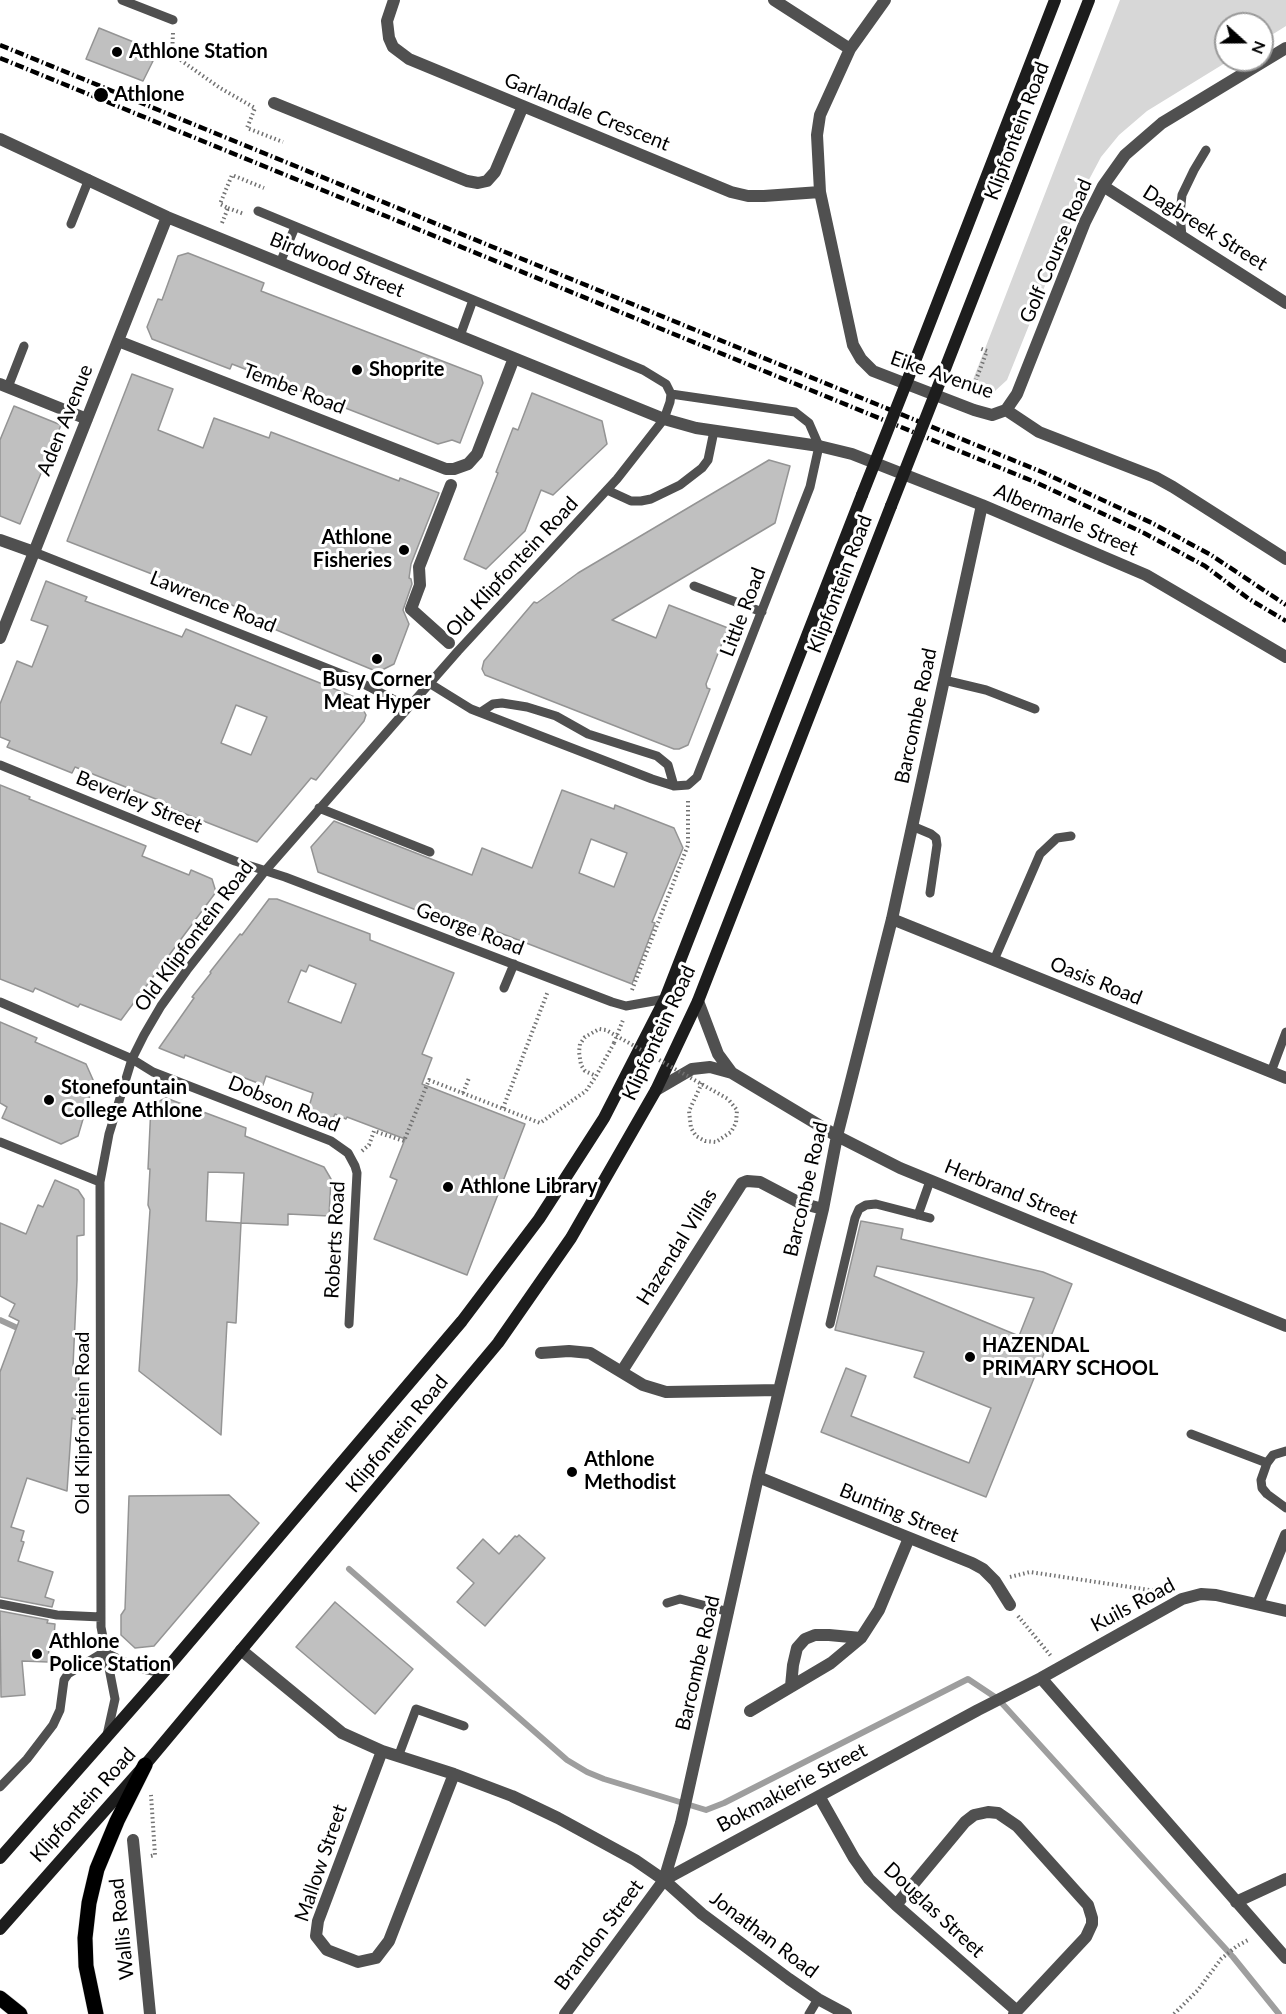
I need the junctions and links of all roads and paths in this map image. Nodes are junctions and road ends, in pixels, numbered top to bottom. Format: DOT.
graph roads {
  1 [pos="122,0"];
  2 [pos="394,0"];
  3 [pos="774,0"];
  4 [pos="885,0"];
  5 [pos="1055,0"];
  6 [pos="1089,0"];
  7 [pos="138,3"];
  8 [pos="173,20"];
  9 [pos="1286,48"];
  10 [pos="850,49"];
  11 [pos="172,54"];
  12 [pos="274,103"];
  13 [pos="523,106"];
  14 [pos="0,139"];
  15 [pos="282,142"];
  16 [pos="1206,150"];
  17 [pos="89,179"];
  18 [pos="1103,186"];
  19 [pos="264,188"];
  20 [pos="820,192"];
  21 [pos="228,208"];
  22 [pos="258,211"];
  23 [pos="249,216"];
  24 [pos="167,217"];
  25 [pos="222,223"];
  26 [pos="71,224"];
  27 [pos="295,227"];
  28 [pos="1182,237"];
  29 [pos="280,263"];
  30 [pos="473,300"];
  31 [pos="1286,303"];
  32 [pos="460,336"];
  33 [pos="118,341"];
  34 [pos="24,346"];
  35 [pos="979,348"];
  36 [pos="514,358"];
  37 [pos="4,385"];
  38 [pos="971,393"];
  39 [pos="671,394"];
  40 [pos="1006,410"];
  41 [pos="87,419"];
  42 [pos="664,419"];
  43 [pos="714,431"];
  44 [pos="819,446"];
  45 [pos="451,485"];
  46 [pos="607,490"];
  47 [pos="982,506"];
  48 [pos="0,540"];
  49 [pos="34,552"];
  50 [pos="1286,559"];
  51 [pos="694,586"];
  52 [pos="762,612"];
  53 [pos="0,638"];
  54 [pos="449,643"];
  55 [pos="1286,657"];
  56 [pos="944,680"];
  57 [pos="429,683"];
  58 [pos="408,707"];
  59 [pos="1035,709"];
  60 [pos="481,712"];
  61 [pos="588,734"];
  62 [pos="582,752"];
  63 [pos="0,765"];
  64 [pos="688,785"];
  65 [pos="674,786"];
  66 [pos="319,808"];
  67 [pos="912,826"];
  68 [pos="1071,836"];
  69 [pos="430,852"];
  70 [pos="265,871"];
  71 [pos="930,893"];
  72 [pos="892,919"];
  73 [pos="994,960"];
  74 [pos="514,964"];
  75 [pos="552,979"];
  76 [pos="504,988"];
  77 [pos="665,999"];
  78 [pos="698,1001"];
  79 [pos="0,1002"];
  80 [pos="626,1006"];
  81 [pos="1286,1032"];
  82 [pos="132,1059"];
  83 [pos="1271,1072"];
  84 [pos="732,1073"];
  85 [pos="596,1076"];
  86 [pos="469,1078"];
  87 [pos="1286,1078"];
  88 [pos="656,1090"];
  89 [pos="463,1093"];
  90 [pos="693,1103"];
  91 [pos="503,1108"];
  92 [pos="837,1136"];
  93 [pos="0,1142"];
  94 [pos="352,1159"];
  95 [pos="930,1180"];
  96 [pos="100,1182"];
  97 [pos="823,1209"];
  98 [pos="918,1215"];
  99 [pos="930,1218"];
  100 [pos="349,1324"];
  101 [pos="830,1324"];
  102 [pos="1286,1326"];
  103 [pos="541,1353"];
  104 [pos="622,1371"];
  105 [pos="779,1390"];
  106 [pos="1191,1434"];
  107 [pos="1286,1451"];
  108 [pos="1266,1463"];
  109 [pos="758,1477"];
  110 [pos="1286,1508"];
  111 [pos="1286,1535"];
  112 [pos="909,1538"];
  113 [pos="995,1581"];
  114 [pos="1191,1596"];
  115 [pos="666,1603"];
  116 [pos="0,1604"];
  117 [pos="1258,1604"];
  118 [pos="1010,1605"];
  119 [pos="1286,1611"];
  120 [pos="729,1612"];
  121 [pos="101,1617"];
  122 [pos="861,1638"];
  123 [pos="241,1650"];
  124 [pos="104,1652"];
  125 [pos="1060,1666"];
  126 [pos="163,1673"];
  127 [pos="1041,1678"];
  128 [pos="791,1686"];
  129 [pos="750,1711"];
  130 [pos="464,1726"];
  131 [pos="106,1738"];
  132 [pos="382,1751"];
  133 [pos="398,1757"];
  134 [pos="145,1765"];
  135 [pos="454,1774"];
  136 [pos="150,1786"];
  137 [pos="0,1787"];
  138 [pos="819,1796"];
  139 [pos="133,1840"];
  140 [pos="155,1855"];
  141 [pos="0,1858"];
  142 [pos="1286,1879"];
  143 [pos="664,1880"];
  144 [pos="1236,1902"];
  145 [pos="896,1905"];
  146 [pos="0,1929"];
  147 [pos="1252,1938"];
  148 [pos="1286,1958"];
  149 [pos="0,1998"];
  150 [pos="818,1999"];
  151 [pos="1015,2012"];
  152 [pos="20,2014"];
  153 [pos="96,2014"];
  154 [pos="150,2014"];
  155 [pos="565,2014"];
  156 [pos="809,2014"];
  157 [pos="846,2014"];
  158 [pos="1174,2014"];
  1 -- 7 [label="lane"];
  2 -- 13 [label="street, Garlandale Crescent"];
  3 -- 10 [label="street"];
  4 -- 10 [label="street, Eike Avenue"];
  5 -- 77 [label="main road, Klipfontein Road, bridge"];
  6 -- 78 [label="main road, Klipfontein Road, bridge"];
  7 -- 8 [label="lane"];
  9 -- 18 [label="street, Golf Course Road"];
  10 -- 20 [label="street, Eike Avenue"];
  11 -- 15 [label="path"];
  12 -- 13 [label="street"];
  13 -- 20 [label="street, Garlandale Crescent"];
  14 -- 17 [label="street, Birdwood Street"];
  16 -- 28 [label="lane"];
  17 -- 24 [label="street, Birdwood Street"];
  17 -- 26 [label="lane"];
  18 -- 28 [label="street, Dagbreek Street"];
  18 -- 40 [label="street, Golf Course Road"];
  19 -- 21 [label="path"];
  20 -- 40 [label="street, Eike Avenue"];
  21 -- 23 [label="path"];
  21 -- 25 [label="path"];
  22 -- 27 [label="lane"];
  24 -- 29 [label="street, Birdwood Street"];
  24 -- 33 [label="street, Aden Avenue"];
  27 -- 29 [label="lane"];
  27 -- 30 [label="lane"];
  28 -- 31 [label="street, Dagbreek Street"];
  29 -- 32 [label="street, Birdwood Street"];
  30 -- 32 [label="lane"];
  30 -- 39 [label="lane"];
  32 -- 36 [label="street, Birdwood Street"];
  33 -- 36 [label="street, Tembe Road"];
  33 -- 41 [label="street, Aden Avenue"];
  34 -- 37 [label="lane"];
  35 -- 38 [label="path"];
  36 -- 42 [label="street, Birdwood Street"];
  37 -- 41 [label="street"];
  39 -- 42 [label="lane"];
  39 -- 44 [label="lane"];
  40 -- 50 [label="street, Eike Avenue"];
  41 -- 49 [label="street, Aden Avenue"];
  42 -- 43 [label="street"];
  42 -- 46 [label="lane, Old Klipfontein Road"];
  43 -- 44 [label="street"];
  43 -- 46 [label="lane"];
  44 -- 47 [label="street, Albermarle Street"];
  44 -- 52 [label="lane, Little Road"];
  45 -- 54 [label="street"];
  46 -- 57 [label="lane, Old Klipfontein Road"];
  47 -- 55 [label="street, Albermarle Street"];
  47 -- 56 [label="street, Barcombe Road"];
  48 -- 49 [label="street, Lawrence Road"];
  49 -- 53 [label="street, Aden Avenue"];
  49 -- 58 [label="lane, Lawrence Road"];
  51 -- 52 [label="lane"];
  52 -- 64 [label="lane, Little Road"];
  56 -- 59 [label="lane"];
  56 -- 67 [label="street, Barcombe Road"];
  57 -- 58 [label="lane, Old Klipfontein Road"];
  57 -- 60 [label="lane"];
  58 -- 66 [label="lane, Old Klipfontein Road"];
  60 -- 61 [label="lane"];
  60 -- 62 [label="lane"];
  61 -- 62 [label="lane"];
  61 -- 65 [label="lane"];
  62 -- 65 [label="lane"];
  63 -- 70 [label="lane, Beverley Street"];
  64 -- 65 [label="lane"];
  64 -- 80 [label="path"];
  66 -- 69 [label="lane"];
  66 -- 70 [label="lane, Old Klipfontein Road"];
  67 -- 71 [label="lane"];
  67 -- 72 [label="street, Barcombe Road"];
  68 -- 73 [label="lane"];
  70 -- 74 [label="lane, George Road"];
  70 -- 82 [label="lane, Old Klipfontein Road"];
  72 -- 73 [label="street, Oasis Road"];
  72 -- 92 [label="street, Barcombe Road"];
  73 -- 83 [label="street, Oasis Road"];
  74 -- 75 [label="lane, George Road"];
  74 -- 76 [label="lane"];
  75 -- 80 [label="lane, George Road"];
  75 -- 91 [label="path"];
  77 -- 80 [label="lane"];
  77 -- 126 [label="main road, Klipfontein Road"];
  78 -- 84 [label="street, Herbrand Street"];
  78 -- 88 [label="main road, Klipfontein Road"];
  79 -- 82 [label="lane, Dobson Road"];
  80 -- 85 [label="path, bridge"];
  81 -- 83 [label="lane"];
  82 -- 94 [label="lane, Dobson Road"];
  82 -- 96 [label="lane, Old Klipfontein Road"];
  83 -- 87 [label="street, Oasis Road"];
  84 -- 88 [label="street, Herbrand Street"];
  84 -- 92 [label="street, Herbrand Street"];
  85 -- 90 [label="path, bridge"];
  85 -- 91 [label="path"];
  86 -- 89 [label="path"];
  88 -- 123 [label="main road, Klipfontein Road"];
  89 -- 91 [label="path"];
  89 -- 94 [label="path"];
  92 -- 95 [label="street, Herbrand Street"];
  92 -- 97 [label="street, Barcombe Road"];
  93 -- 96 [label="lane"];
  94 -- 100 [label="lane, Roberts Road"];
  95 -- 98 [label="lane"];
  95 -- 102 [label="street, Herbrand Street"];
  96 -- 121 [label="lane, Old Klipfontein Road"];
  97 -- 104 [label="street, Hazendal Villas"];
  97 -- 105 [label="street, Barcombe Road"];
  98 -- 99 [label="lane"];
  98 -- 101 [label="lane"];
  103 -- 104 [label="street"];
  104 -- 105 [label="street"];
  105 -- 109 [label="street, Barcombe Road"];
  106 -- 108 [label="lane"];
  107 -- 108 [label="lane"];
  108 -- 110 [label="lane"];
  109 -- 112 [label="street, Bunting Street"];
  109 -- 120 [label="street, Barcombe Road"];
  111 -- 117 [label="street"];
  112 -- 113 [label="street, Bunting Street"];
  112 -- 122 [label="street"];
  113 -- 114 [label="path"];
  113 -- 118 [label="street, Bunting Street"];
  114 -- 117 [label="street, Kuils Road"];
  114 -- 125 [label="street, Kuils Road"];
  115 -- 120 [label="lane"];
  116 -- 121 [label="lane"];
  117 -- 119 [label="street, Kuils Road"];
  118 -- 125 [label="path"];
  120 -- 143 [label="street, Barcombe Road"];
  121 -- 124 [label="lane, Old Klipfontein Road"];
  122 -- 128 [label="street"];
  122 -- 128 [label="street"];
  123 -- 132 [label="street"];
  123 -- 134 [label="main road, Klipfontein Road"];
  124 -- 126 [label="lane"];
  124 -- 131 [label="lane, Old Klipfontein Road"];
  124 -- 137 [label="lane"];
  125 -- 127 [label="street, Kuils Road"];
  126 -- 131 [label="main road, Klipfontein Road"];
  127 -- 138 [label="street, Bokmakierie Street"];
  127 -- 144 [label="street"];
  128 -- 129 [label="street"];
  130 -- 133 [label="lane"];
  131 -- 141 [label="main road, Klipfontein Road"];
  132 -- 133 [label="street"];
  132 -- 135 [label="street, Mallow Street"];
  133 -- 135 [label="street"];
  134 -- 146 [label="main road, Klipfontein Road"];
  134 -- 153 [label="main road"];
  135 -- 143 [label="street"];
  136 -- 140 [label="path"];
  138 -- 143 [label="street, Bokmakierie Street"];
  138 -- 145 [label="street, Douglas Street"];
  139 -- 154 [label="street, Wallis Road"];
  142 -- 144 [label="street"];
  143 -- 150 [label="street, Jonathan Road"];
  143 -- 155 [label="street, Brandon Street"];
  144 -- 148 [label="street"];
  145 -- 151 [label="street, Douglas Street"];
  145 -- 151 [label="street"];
  147 -- 158 [label="path"];
  149 -- 152 [label="main road"];
  150 -- 156 [label="lane"];
  150 -- 157 [label="street, Jonathan Road"];
}
